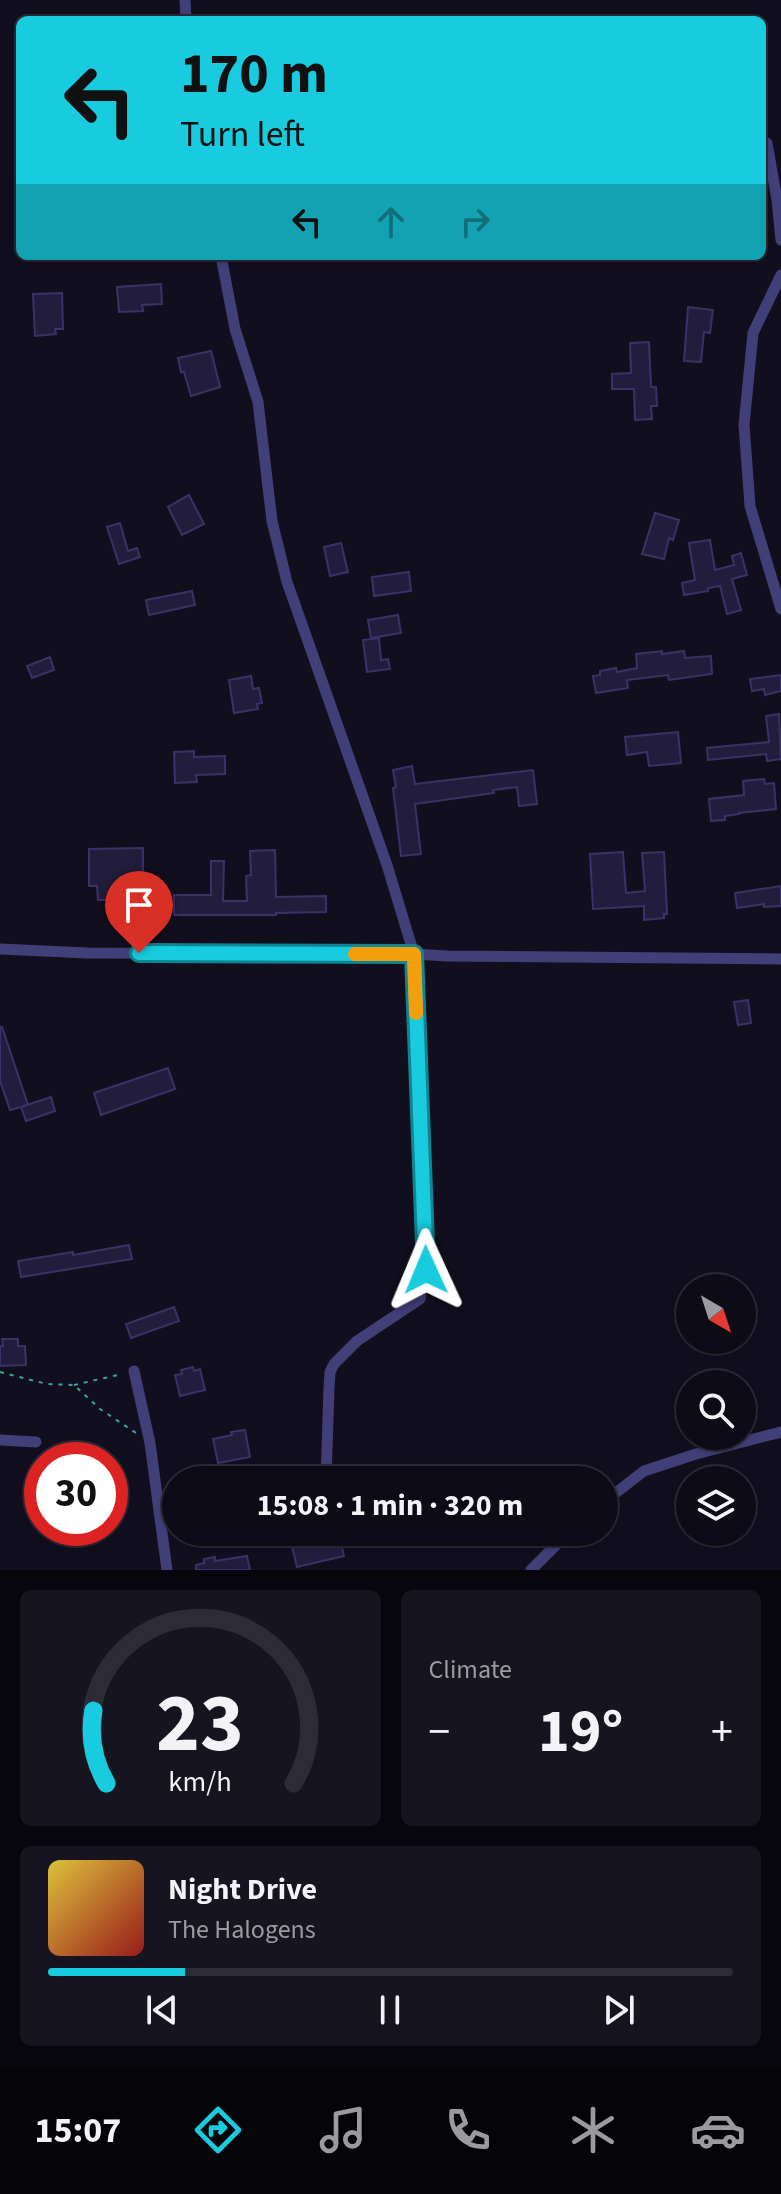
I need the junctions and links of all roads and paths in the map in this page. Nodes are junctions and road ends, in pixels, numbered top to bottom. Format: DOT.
graph roads {
  1 [pos="767,143"];
  2 [pos="781,240"];
  3 [pos="222,260"];
  4 [pos="781,275"];
  5 [pos="781,609"];
  6 [pos="0,949"];
  7 [pos="414,954"];
  8 [pos="781,959"];
  9 [pos="134,1371"];
  10 [pos="0,1372"];
  11 [pos="74,1385"];
  12 [pos="781,1432"];
  13 [pos="0,1440"];
  14 [pos="36,1442"];
  15 [pos="150,1443"];
  16 [pos="326,1466"];
  17 [pos="618,1491"];
  18 [pos="555,1546"];
  19 [pos="167,1570"];
  20 [pos="531,1570"];
  1 -- 2 [label="street"];
  3 -- 7 [label="street"];
  4 -- 5 [label="street"];
  6 -- 7 [label="street"];
  7 -- 8 [label="street"];
  7 -- 16 [label="street"];
  9 -- 11 [label="path"];
  9 -- 15 [label="street"];
  10 -- 11 [label="path"];
  11 -- 15 [label="path"];
  12 -- 17 [label="street"];
  13 -- 14 [label="street"];
  15 -- 19 [label="street"];
  18 -- 20 [label="street"];
}
